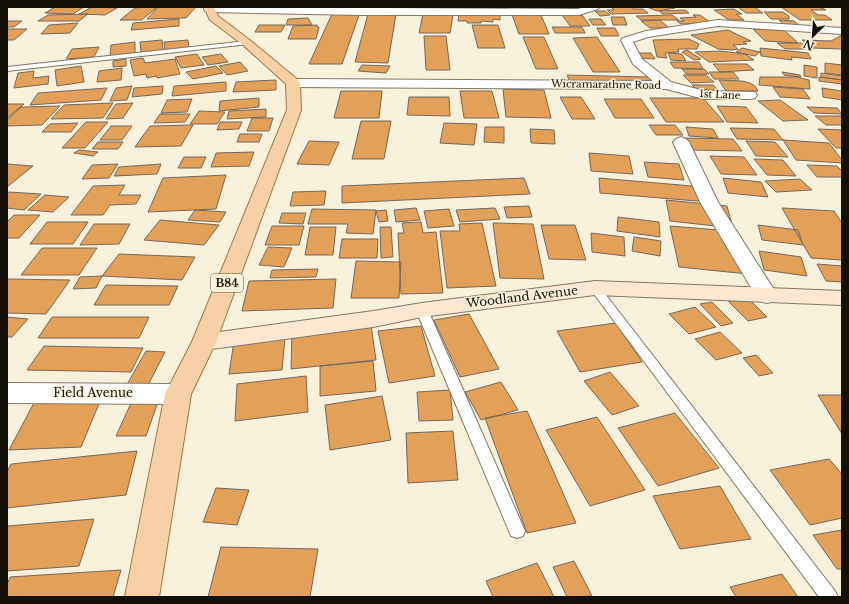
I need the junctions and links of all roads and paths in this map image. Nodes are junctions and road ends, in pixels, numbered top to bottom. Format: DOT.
graph roads {
  1 [pos="594,7"];
  2 [pos="209,8"];
  3 [pos="364,9"];
  4 [pos="842,31"];
  5 [pos="247,43"];
  6 [pos="7,69"];
  7 [pos="293,83"];
  8 [pos="666,85"];
  9 [pos="750,95"];
  10 [pos="681,142"];
  11 [pos="595,288"];
  12 [pos="767,296"];
  13 [pos="842,298"];
  14 [pos="422,310"];
  15 [pos="204,342"];
  16 [pos="7,393"];
  17 [pos="178,394"];
  18 [pos="517,530"];
  19 [pos="142,597"];
  20 [pos="829,597"];
  1 -- 3 [label="street"];
  2 -- 3 [label="street"];
  2 -- 5 [label="main road"];
  4 -- 8 [label="street, Wicramarathne Road"];
  5 -- 6 [label="lane"];
  5 -- 7 [label="main road"];
  7 -- 8 [label="street, Wicramarathne Road"];
  7 -- 15 [label="main road, B84"];
  8 -- 9 [label="street, 1st Lane"];
  10 -- 12 [label="street"];
  11 -- 12 [label="street, Woodland Avenue"];
  11 -- 14 [label="street, Woodland Avenue"];
  11 -- 20 [label="lane"];
  12 -- 13 [label="street, Woodland Avenue"];
  14 -- 15 [label="street, Woodland Avenue"];
  14 -- 18 [label="lane"];
  15 -- 17 [label="main road, B84"];
  16 -- 17 [label="street, Field Avenue"];
  17 -- 19 [label="main road, B84"];
}
